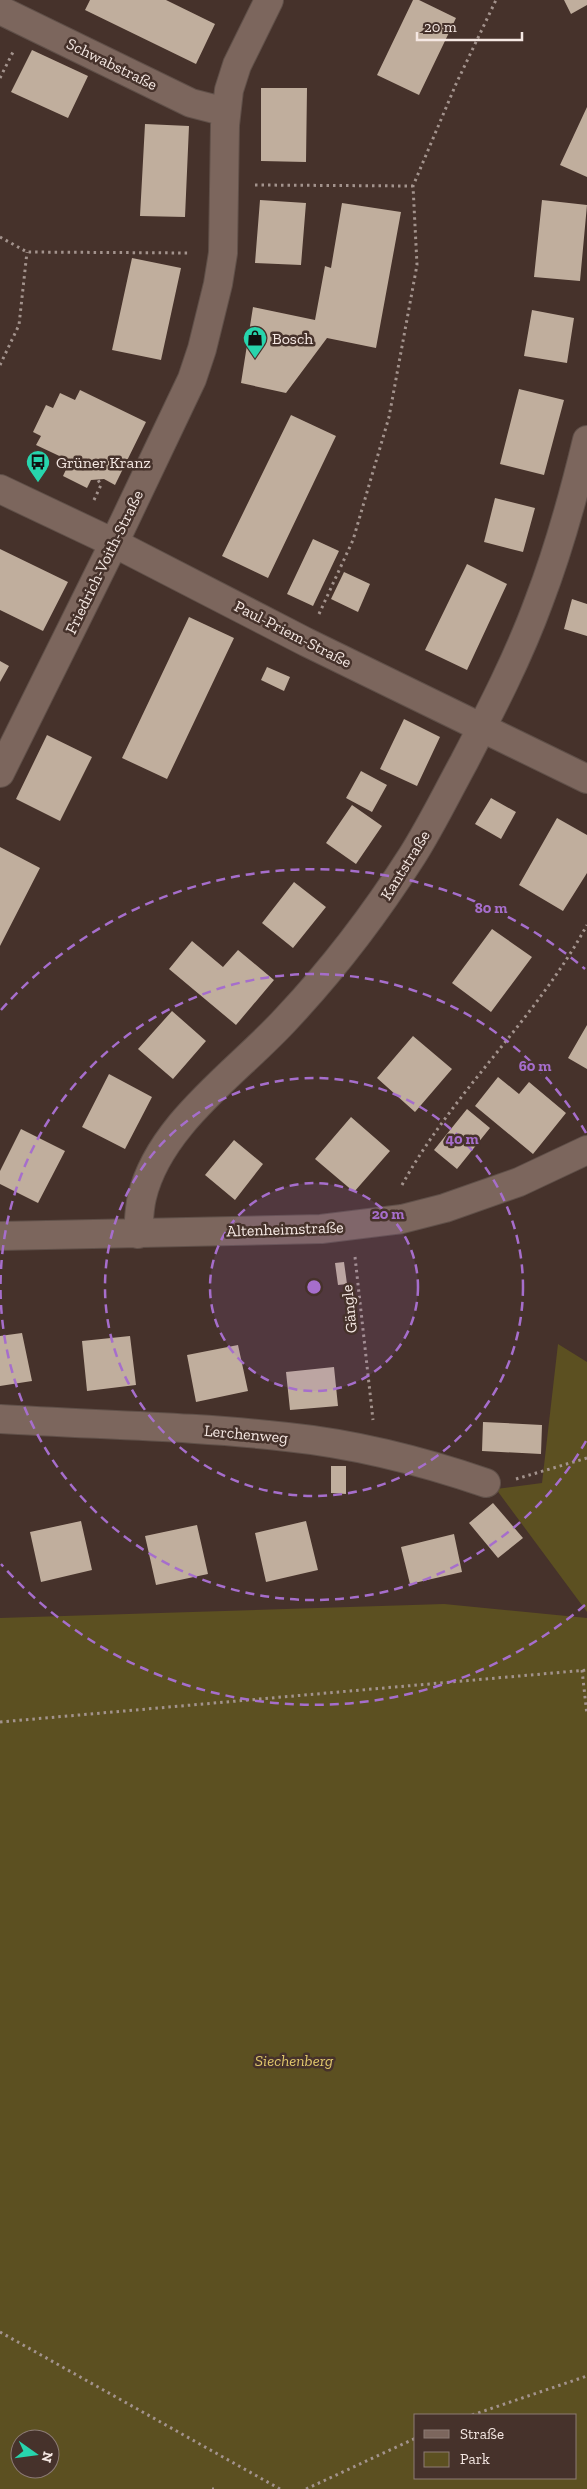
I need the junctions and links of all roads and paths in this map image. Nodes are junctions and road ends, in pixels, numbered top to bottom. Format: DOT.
graph roads {
  1 [pos="269,0"];
  2 [pos="496,0"];
  3 [pos="0,10"];
  4 [pos="226,112"];
  5 [pos="224,184"];
  6 [pos="414,186"];
  7 [pos="0,237"];
  8 [pos="27,252"];
  9 [pos="223,253"];
  10 [pos="0,365"];
  11 [pos="587,440"];
  12 [pos="0,489"];
  13 [pos="114,543"];
  14 [pos="306,642"];
  15 [pos="482,727"];
  16 [pos="0,773"];
  17 [pos="587,779"];
  18 [pos="587,925"];
  19 [pos="587,1150"];
  20 [pos="402,1219"];
  21 [pos="352,1226"];
  22 [pos="138,1234"];
  23 [pos="0,1236"];
  24 [pos="370,1389"];
  25 [pos="0,1418"];
  26 [pos="587,1458"];
  27 [pos="486,1483"];
  28 [pos="582,1670"];
  29 [pos="587,1670"];
  30 [pos="587,1715"];
  31 [pos="0,1722"];
  32 [pos="0,2332"];
  33 [pos="587,2376"];
  34 [pos="475,2414"];
  35 [pos="414,2439"];
  36 [pos="280,2489"];
  37 [pos="306,2489"];
  1 -- 4 [label="street, Friedrich-Voith-Straße"];
  2 -- 6 [label="path"];
  3 -- 4 [label="street, Schwabstraße"];
  4 -- 5 [label="street, Friedrich-Voith-Straße"];
  5 -- 6 [label="path"];
  5 -- 9 [label="street, Friedrich-Voith-Straße"];
  6 -- 14 [label="path"];
  7 -- 8 [label="path"];
  8 -- 9 [label="path"];
  8 -- 10 [label="path"];
  9 -- 13 [label="street, Friedrich-Voith-Straße"];
  11 -- 15 [label="street, Kantstraße"];
  12 -- 13 [label="street, Paul-Priem-Straße"];
  13 -- 14 [label="street, Paul-Priem-Straße"];
  13 -- 16 [label="street, Friedrich-Voith-Straße"];
  14 -- 15 [label="street, Paul-Priem-Straße"];
  15 -- 17 [label="street, Paul-Priem-Straße"];
  15 -- 22 [label="street, Kantstraße"];
  18 -- 20 [label="path"];
  19 -- 20 [label="street, Altenheimstraße"];
  20 -- 21 [label="street, Altenheimstraße"];
  21 -- 22 [label="street, Altenheimstraße"];
  21 -- 24 [label="path, Gängle"];
  22 -- 23 [label="street, Altenheimstraße"];
  25 -- 27 [label="street, Lerchenweg"];
  26 -- 27 [label="path"];
  28 -- 29 [label="path"];
  28 -- 30 [label="path"];
  28 -- 31 [label="path"];
  32 -- 36 [label="path"];
  33 -- 34 [label="path"];
  35 -- 37 [label="path"];
}
